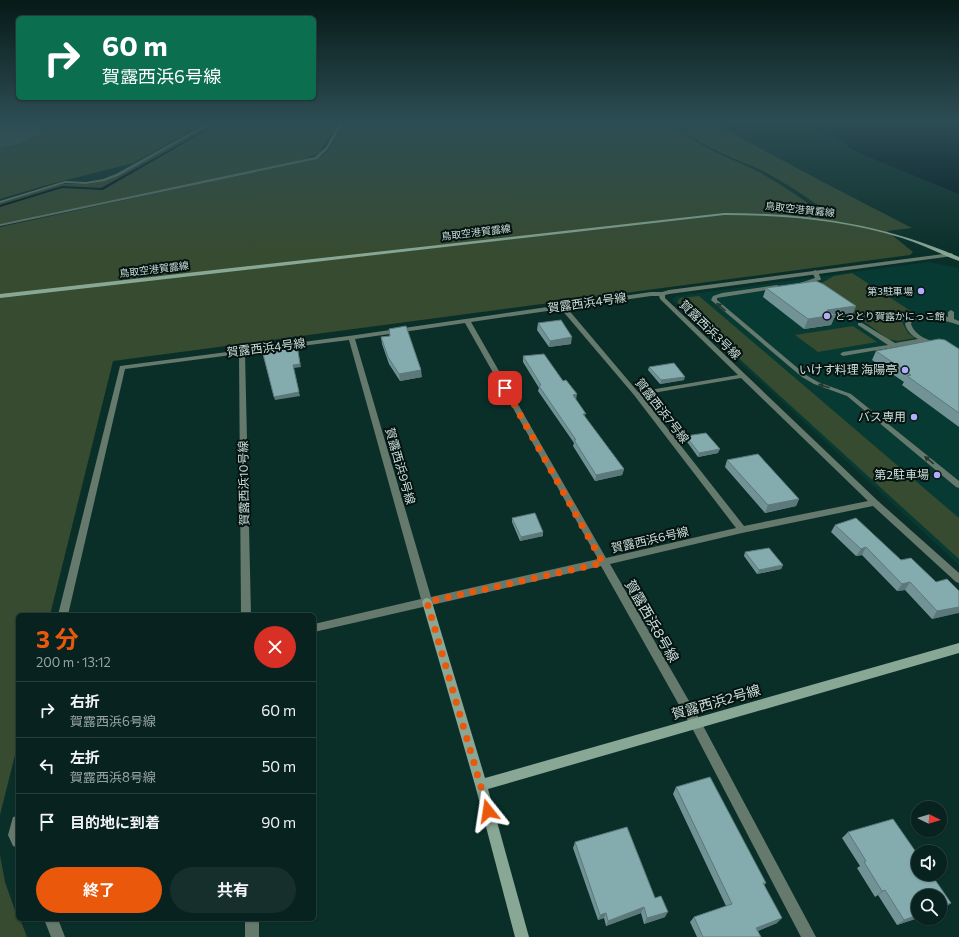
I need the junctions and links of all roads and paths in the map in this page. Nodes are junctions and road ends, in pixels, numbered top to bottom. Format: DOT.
graph roads {
  1 [pos="132,167"];
  2 [pos="275,167"];
  3 [pos="0,202"];
  4 [pos="0,225"];
  5 [pos="951,255"];
  6 [pos="959,259"];
  7 [pos="815,272"];
  8 [pos="792,285"];
  9 [pos="784,286"];
  10 [pos="662,294"];
  11 [pos="0,296"];
  12 [pos="563,307"];
  13 [pos="951,312"];
  14 [pos="951,320"];
  15 [pos="467,321"];
  16 [pos="959,323"];
  17 [pos="860,324"];
  18 [pos="351,337"];
  19 [pos="926,340"];
  20 [pos="893,345"];
  21 [pos="944,346"];
  22 [pos="242,352"];
  23 [pos="843,354"];
  24 [pos="743,376"];
  25 [pos="636,394"];
  26 [pos="959,485"];
  27 [pos="875,503"];
  28 [pos="742,530"];
  29 [pos="603,563"];
  30 [pos="959,579"];
  31 [pos="427,602"];
  32 [pos="63,613"];
  33 [pos="246,613"];
  34 [pos="316,628"];
  35 [pos="959,648"];
  36 [pos="696,724"];
  37 [pos="481,785"];
  38 [pos="52,921"];
  39 [pos="252,921"];
  40 [pos="58,937"];
  41 [pos="252,937"];
  42 [pos="522,937"];
  43 [pos="809,937"];
  1 -- 3 [label="street"];
  2 -- 4 [label="street"];
  5 -- 6 [label="main road, 鳥取空港賀露線"];
  5 -- 7 [label="street, 賀露西浜3号線"];
  5 -- 11 [label="main road, 鳥取空港賀露線"];
  7 -- 8 [label="street"];
  7 -- 10 [label="street, 賀露西浜3号線"];
  26 -- 9 [label="street, one-way"];
  10 -- 12 [label="street, 賀露西浜4号線"];
  10 -- 24 [label="street, 賀露西浜3号線"];
  12 -- 15 [label="street, 賀露西浜4号線"];
  12 -- 25 [label="street, 賀露西浜7号線"];
  13 -- 14 [label="street"];
  14 -- 16 [label="street"];
  14 -- 19 [label="street"];
  15 -- 18 [label="street, 賀露西浜4号線"];
  15 -- 29 [label="street, 賀露西浜8号線"];
  17 -- 20 [label="street"];
  18 -- 22 [label="street, 賀露西浜4号線"];
  18 -- 31 [label="street, 賀露西浜9号線"];
  19 -- 20 [label="street"];
  19 -- 21 [label="street"];
  20 -- 23 [label="street"];
  22 -- 32 [label="street, 賀露西浜4号線"];
  22 -- 33 [label="street, 賀露西浜10号線"];
  24 -- 25 [label="street"];
  24 -- 27 [label="street, 賀露西浜3号線"];
  25 -- 28 [label="street, 賀露西浜7号線"];
  27 -- 28 [label="street, 賀露西浜6号線"];
  27 -- 30 [label="street, 賀露西浜3号線"];
  28 -- 29 [label="street, 賀露西浜6号線"];
  29 -- 31 [label="street, 賀露西浜6号線"];
  29 -- 36 [label="street, 賀露西浜8号線"];
  31 -- 34 [label="street, 賀露西浜6号線"];
  31 -- 37 [label="main road"];
  35 -- 36 [label="main road, 賀露西浜2号線"];
  36 -- 37 [label="main road, 賀露西浜2号線"];
  36 -- 43 [label="street, 賀露西浜8号線"];
  37 -- 42 [label="main road"];
  38 -- 40 [label="street"];
  39 -- 41 [label="street"];
}
